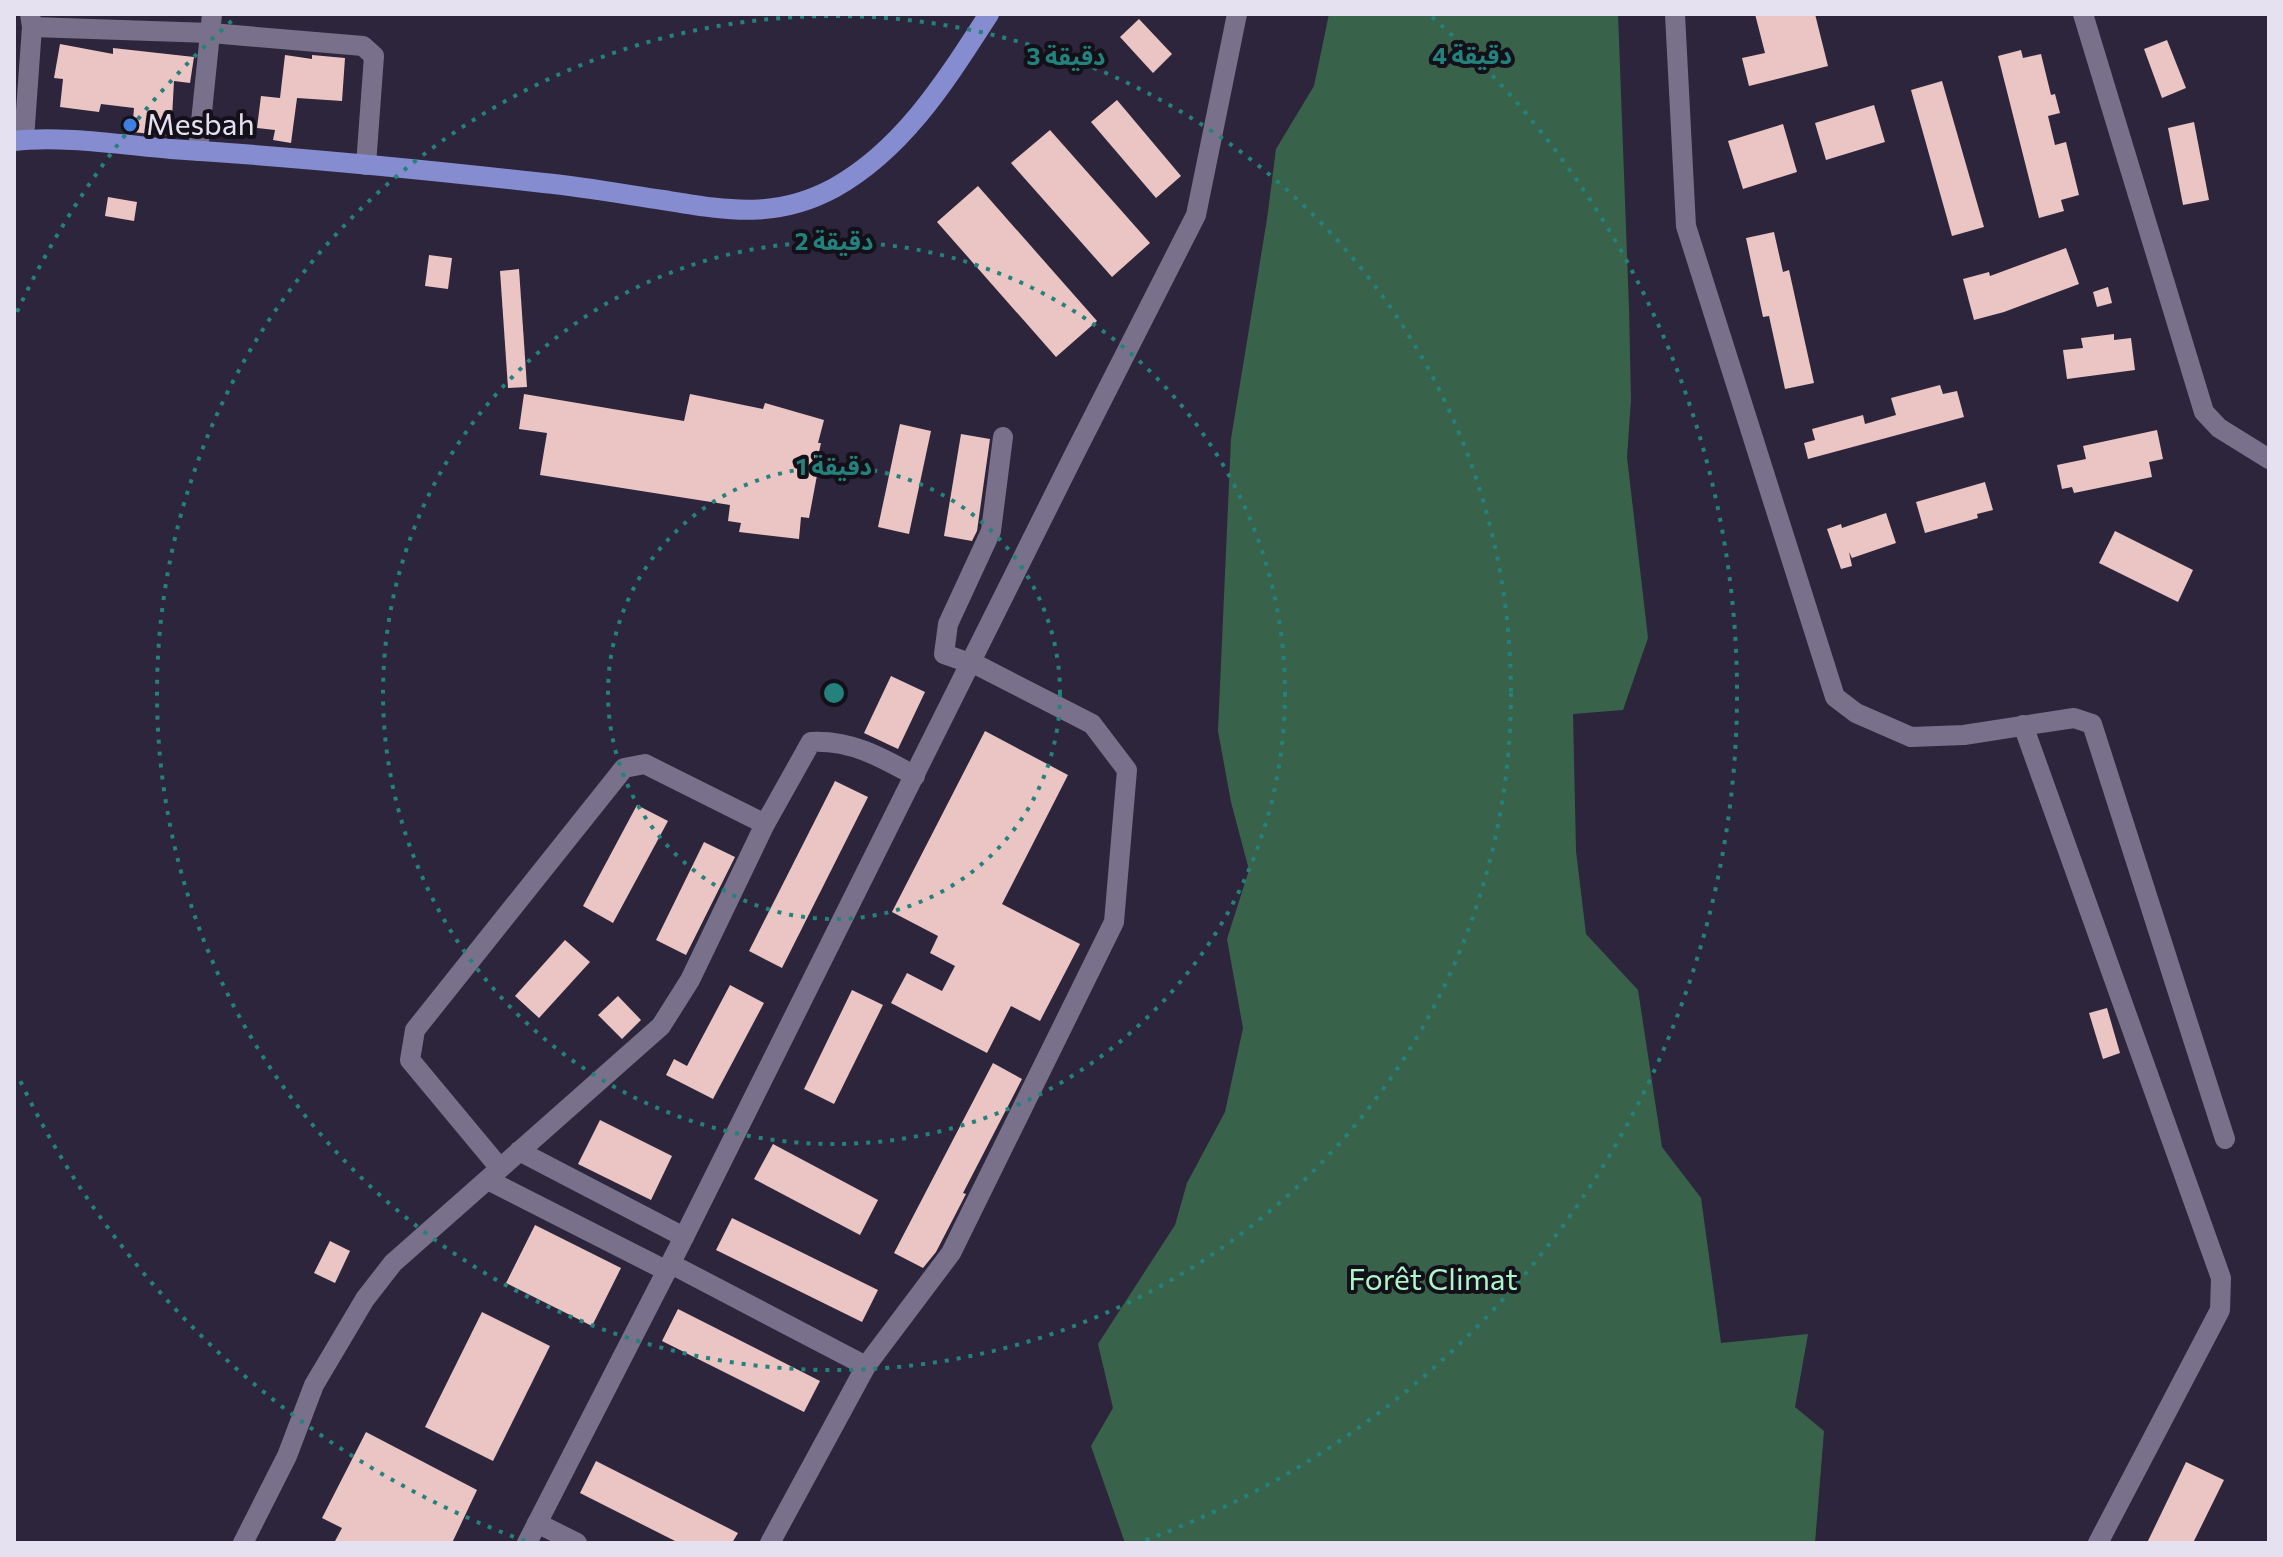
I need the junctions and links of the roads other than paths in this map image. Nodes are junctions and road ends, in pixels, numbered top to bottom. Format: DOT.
graph roads {
  1 [pos="989,14"];
  2 [pos="1237,14"];
  3 [pos="1675,14"];
  4 [pos="2083,14"];
  5 [pos="31,21"];
  6 [pos="212,24"];
  7 [pos="19,140"];
  8 [pos="198,151"];
  9 [pos="366,165"];
  10 [pos="1003,437"];
  11 [pos="2269,459"];
  12 [pos="971,663"];
  13 [pos="2023,725"];
  14 [pos="915,776"];
  15 [pos="765,824"];
  16 [pos="2225,1139"];
  17 [pos="519,1151"];
  18 [pos="494,1174"];
  19 [pos="684,1237"];
  20 [pos="669,1268"];
  21 [pos="866,1366"];
  22 [pos="537,1523"];
  23 [pos="243,1543"];
  24 [pos="527,1543"];
  25 [pos="577,1543"];
  26 [pos="770,1543"];
  27 [pos="2098,1543"];
  1 -- 9 [label="main road"];
  2 -- 12 [label="street"];
  3 -- 13 [label="street"];
  4 -- 11 [label="street"];
  5 -- 6 [label="street"];
  5 -- 7 [label="street"];
  6 -- 8 [label="street"];
  6 -- 9 [label="street"];
  7 -- 8 [label="main road"];
  8 -- 9 [label="main road"];
  10 -- 12 [label="street"];
  12 -- 14 [label="street"];
  12 -- 21 [label="street"];
  13 -- 16 [label="street"];
  13 -- 27 [label="street"];
  14 -- 15 [label="street"];
  14 -- 19 [label="street"];
  15 -- 17 [label="street"];
  15 -- 18 [label="street"];
  17 -- 18 [label="street"];
  17 -- 19 [label="street"];
  18 -- 20 [label="street"];
  18 -- 23 [label="street"];
  19 -- 20 [label="street"];
  20 -- 21 [label="street"];
  20 -- 22 [label="street"];
  21 -- 26 [label="street"];
  22 -- 24 [label="street"];
  22 -- 25 [label="street"];
}
